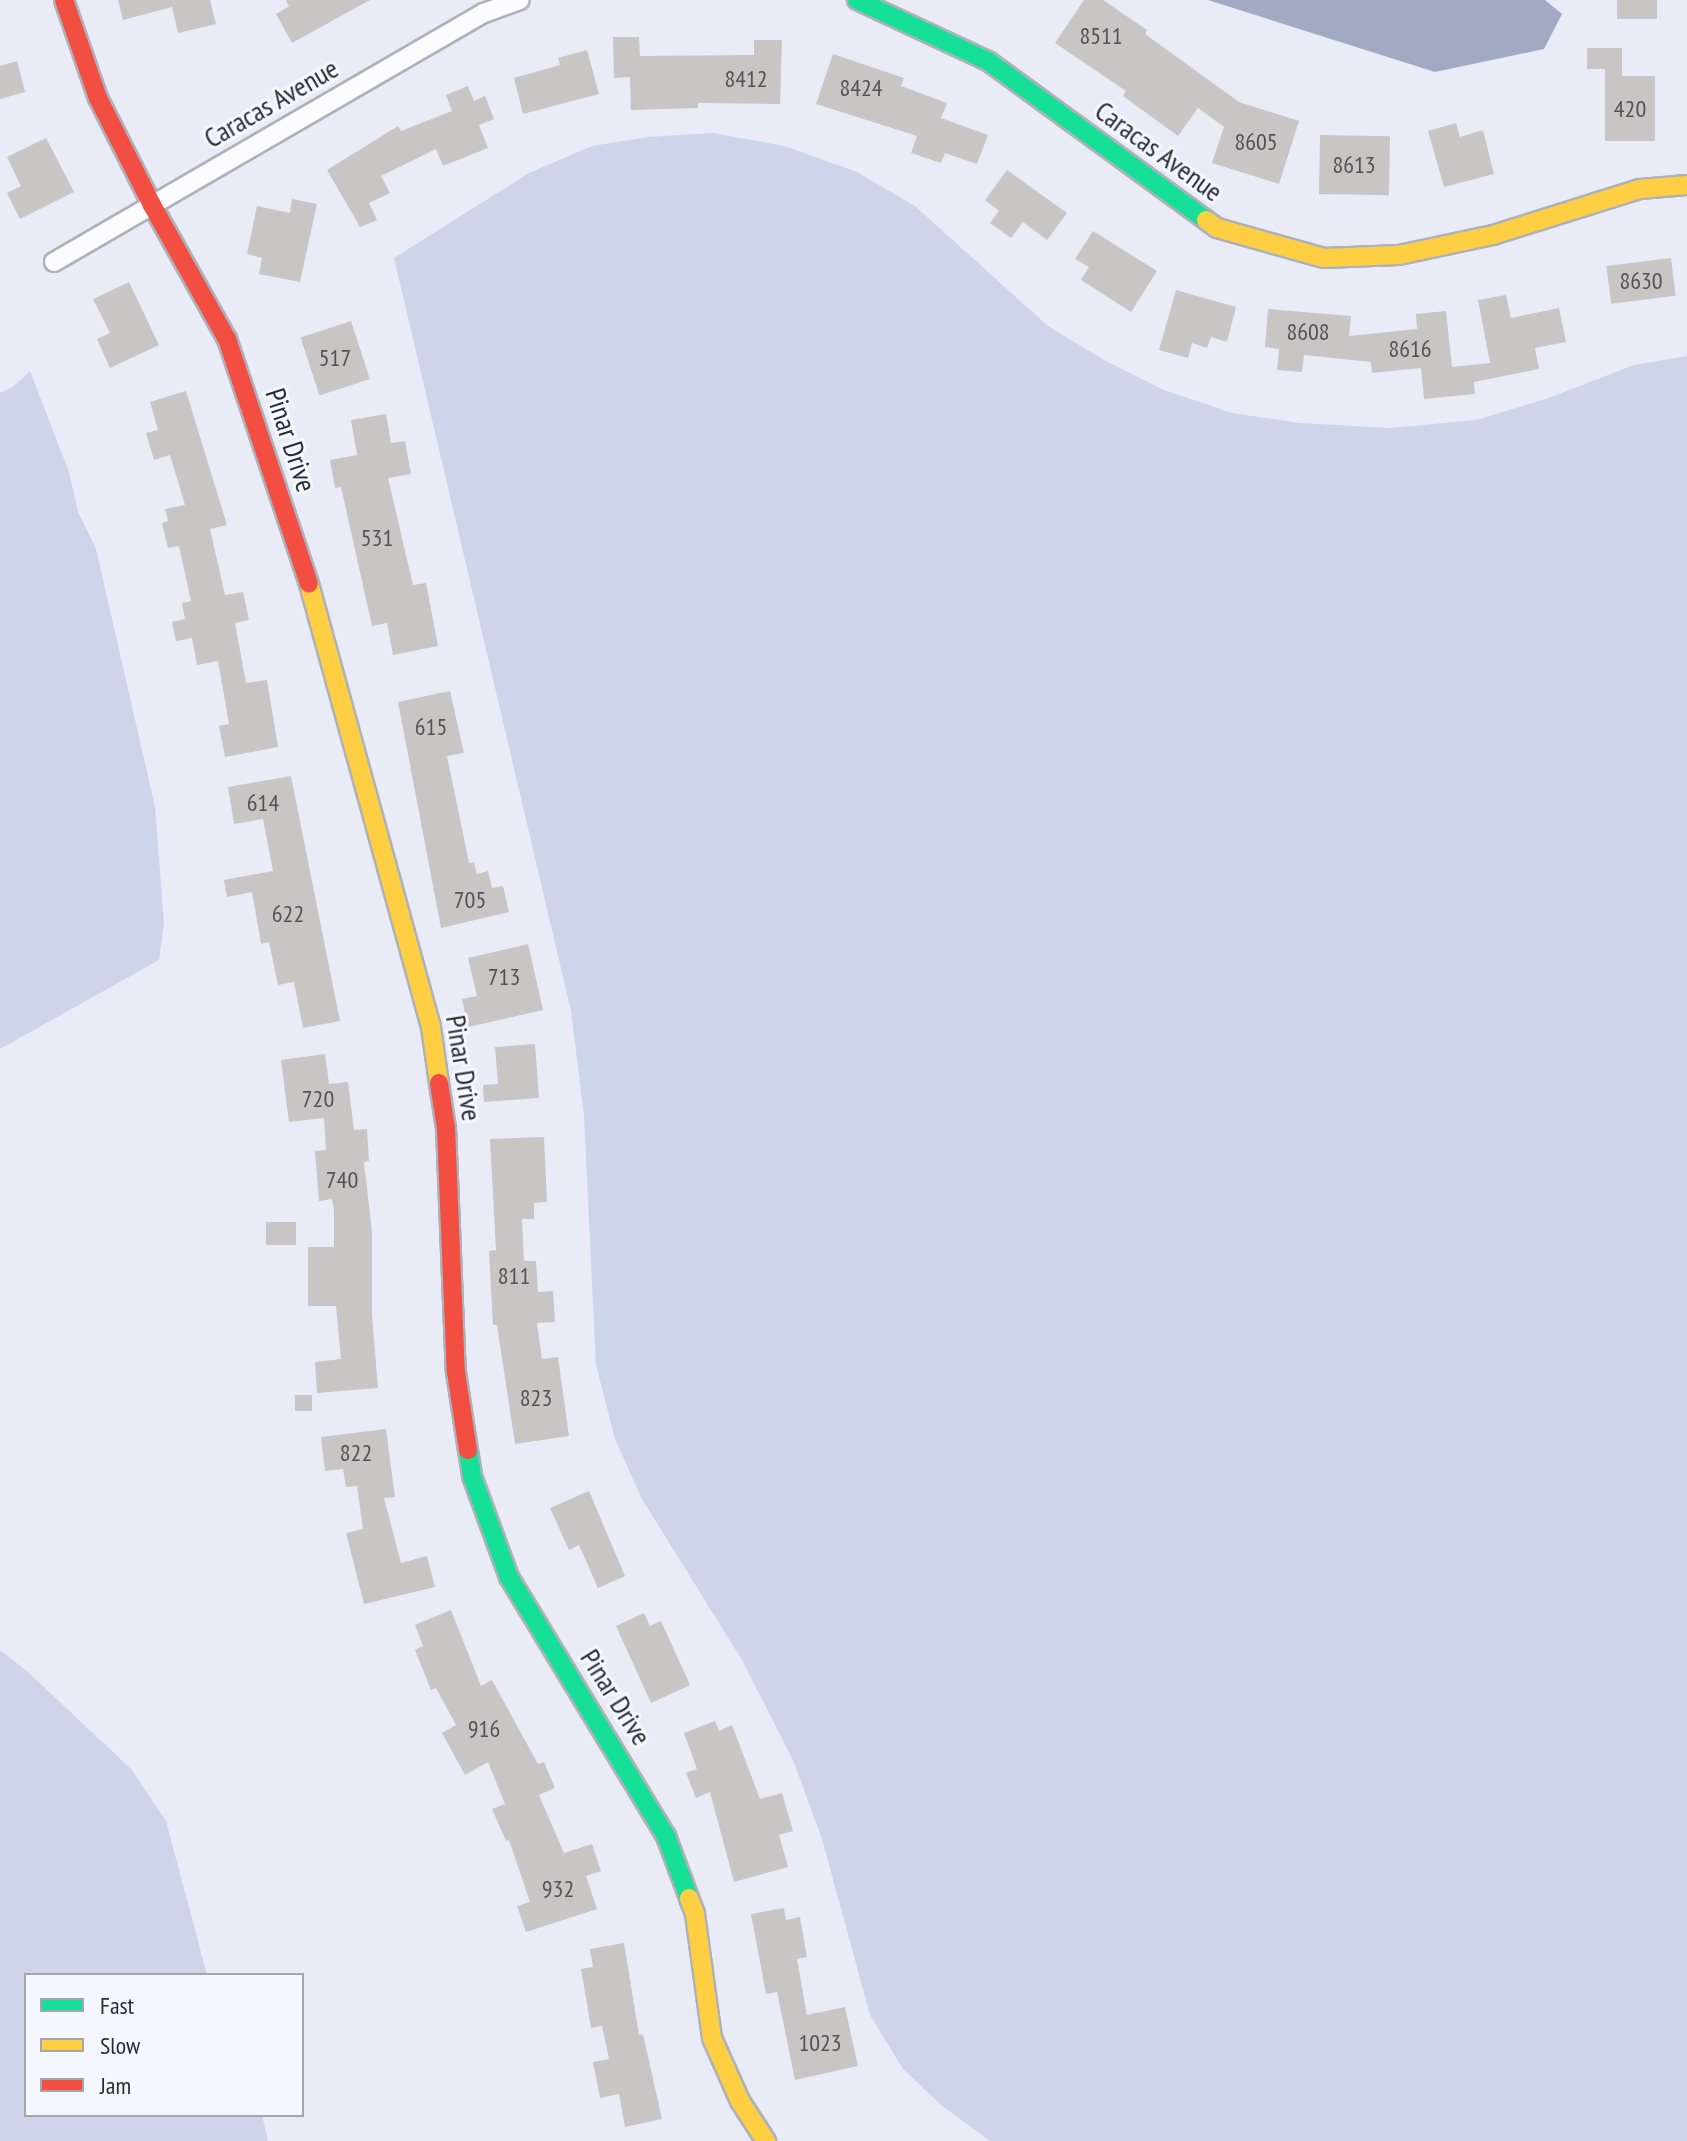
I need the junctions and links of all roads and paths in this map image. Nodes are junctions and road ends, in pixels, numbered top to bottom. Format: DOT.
graph roads {
  1 [pos="64,0"];
  2 [pos="520,0"];
  3 [pos="857,0"];
  4 [pos="1687,185"];
  5 [pos="152,205"];
  6 [pos="54,262"];
  7 [pos="766,2141"];
  1 -- 5 [label="street, Pinar Drive"];
  2 -- 5 [label="street, Caracas Avenue"];
  3 -- 4 [label="street, Caracas Avenue"];
  5 -- 6 [label="street, Caracas Avenue"];
  5 -- 7 [label="street, Pinar Drive"];
}
